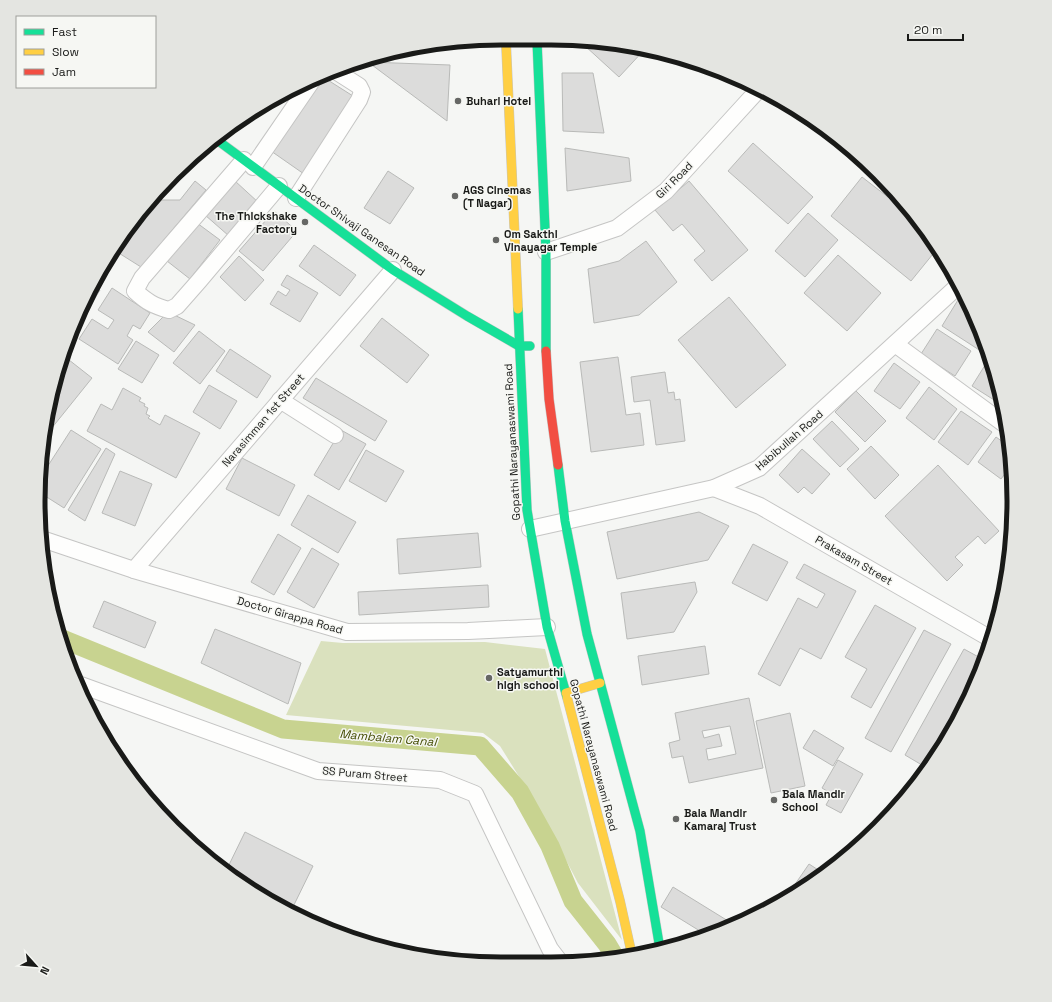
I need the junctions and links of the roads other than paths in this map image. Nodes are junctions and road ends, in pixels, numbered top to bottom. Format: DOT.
graph roads {
  1 [pos="506,45"];
  2 [pos="537,45"];
  3 [pos="341,74"];
  4 [pos="306,89"];
  5 [pos="755,93"];
  6 [pos="220,142"];
  7 [pos="249,164"];
  8 [pos="279,186"];
  9 [pos="296,198"];
  10 [pos="546,252"];
  11 [pos="393,270"];
  12 [pos="955,289"];
  13 [pos="895,344"];
  14 [pos="519,346"];
  15 [pos="546,346"];
  16 [pos="280,400"];
  17 [pos="999,420"];
  18 [pos="335,435"];
  19 [pos="714,488"];
  20 [pos="565,521"];
  21 [pos="530,529"];
  22 [pos="47,541"];
  23 [pos="134,570"];
  24 [pos="547,627"];
  25 [pos="986,636"];
  26 [pos="600,684"];
  27 [pos="85,686"];
  28 [pos="566,693"];
  29 [pos="659,943"];
  30 [pos="631,950"];
  31 [pos="556,957"];
  1 -- 14 [label="main road, Gopathi Narayanaswami Road"];
  2 -- 10 [label="main road"];
  3 -- 9 [label="street"];
  4 -- 7 [label="street"];
  5 -- 10 [label="street, Giri Road"];
  6 -- 7 [label="main road, Doctor Shivaji Ganesan Road"];
  7 -- 8 [label="main road, Doctor Shivaji Ganesan Road"];
  7 -- 8 [label="street"];
  8 -- 9 [label="main road, Doctor Shivaji Ganesan Road"];
  9 -- 11 [label="main road, Doctor Shivaji Ganesan Road"];
  10 -- 15 [label="main road"];
  11 -- 14 [label="main road, Doctor Shivaji Ganesan Road"];
  11 -- 16 [label="street, Narasimman 1st Street"];
  12 -- 13 [label="street, Habibullah Road"];
  13 -- 17 [label="street"];
  13 -- 19 [label="street, Habibullah Road"];
  14 -- 15 [label="main road"];
  14 -- 21 [label="main road, Gopathi Narayanaswami Road"];
  15 -- 20 [label="main road"];
  16 -- 18 [label="street"];
  16 -- 23 [label="street, Narasimman 1st Street"];
  19 -- 20 [label="street, Habibullah Road"];
  19 -- 25 [label="street, Prakasam Street"];
  20 -- 21 [label="street, Habibullah Road"];
  20 -- 26 [label="main road"];
  21 -- 24 [label="main road, Gopathi Narayanaswami Road"];
  22 -- 23 [label="street, Doctor Girappa Road"];
  23 -- 24 [label="street, Doctor Girappa Road"];
  24 -- 28 [label="main road, Gopathi Narayanaswami Road"];
  26 -- 28 [label="main road"];
  26 -- 29 [label="main road"];
  27 -- 31 [label="street, SS Puram Street"];
  28 -- 30 [label="main road, Gopathi Narayanaswami Road"];
}
